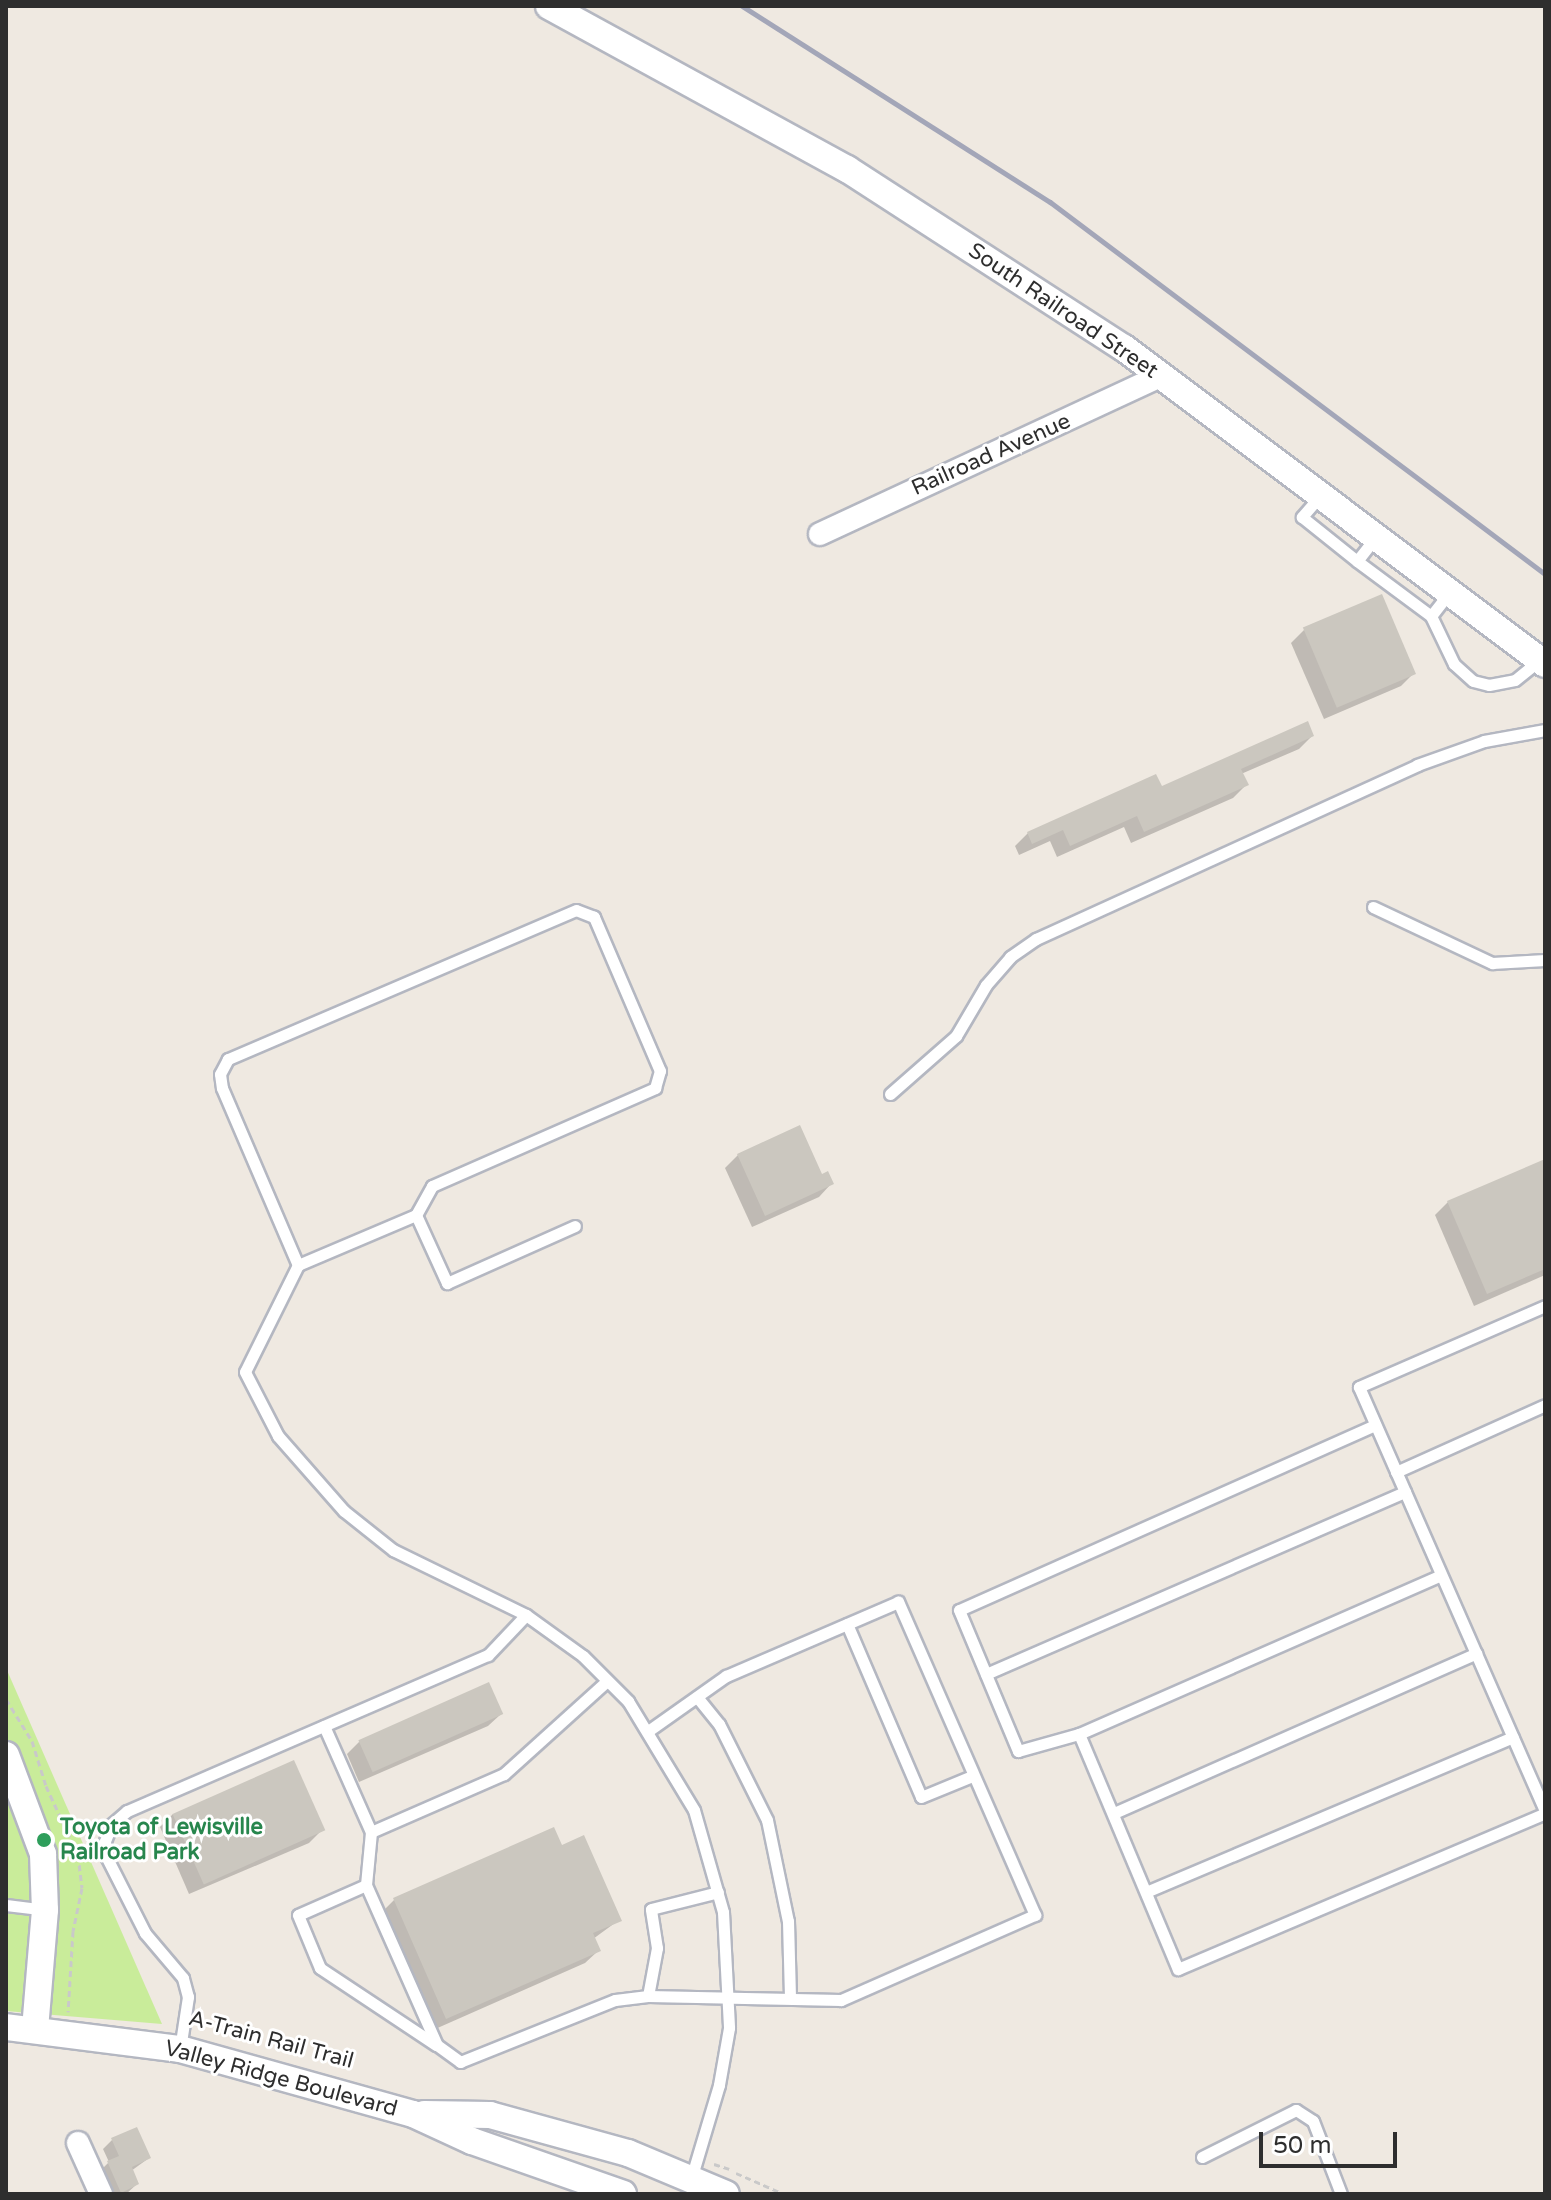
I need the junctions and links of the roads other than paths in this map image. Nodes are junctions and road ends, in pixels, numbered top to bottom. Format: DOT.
graph roads {
  1 [pos="549,6"];
  2 [pos="1161,376"];
  3 [pos="1320,495"];
  4 [pos="820,534"];
  5 [pos="1376,537"];
  6 [pos="1357,561"];
  7 [pos="1450,592"];
  8 [pos="1431,616"];
  9 [pos="1543,662"];
  10 [pos="1545,730"];
  11 [pos="1373,907"];
  12 [pos="1545,960"];
  13 [pos="890,1094"];
  14 [pos="416,1215"];
  15 [pos="575,1226"];
  16 [pos="298,1265"];
  17 [pos="1545,1306"];
  18 [pos="1545,1405"];
  19 [pos="1375,1425"];
  20 [pos="1396,1472"];
  21 [pos="1405,1492"];
  22 [pos="1441,1575"];
  23 [pos="526,1615"];
  24 [pos="847,1624"];
  25 [pos="1476,1653"];
  26 [pos="986,1674"];
  27 [pos="607,1681"];
  28 [pos="697,1697"];
  29 [pos="324,1726"];
  30 [pos="648,1731"];
  31 [pos="1079,1734"];
  32 [pos="1513,1737"];
  33 [pos="6,1755"];
  34 [pos="972,1776"];
  35 [pos="1545,1812"];
  36 [pos="1114,1813"];
  37 [pos="371,1832"];
  38 [pos="366,1885"];
  39 [pos="718,1892"];
  40 [pos="1146,1892"];
  41 [pos="6,1905"];
  42 [pos="45,1910"];
  43 [pos="648,1996"];
  44 [pos="728,1996"];
  45 [pos="790,1998"];
  46 [pos="6,2027"];
  47 [pos="35,2029"];
  48 [pos="437,2045"];
  49 [pos="180,2049"];
  50 [pos="413,2114"];
  51 [pos="78,2143"];
  52 [pos="1202,2157"];
  53 [pos="691,2178"];
  54 [pos="101,2194"];
  55 [pos="623,2194"];
  56 [pos="726,2194"];
  57 [pos="1341,2194"];
  1 -- 2 [label="street, South Railroad Street"];
  2 -- 3 [label="street, South Railroad Street"];
  2 -- 4 [label="street, Railroad Avenue"];
  3 -- 5 [label="street, South Railroad Street"];
  3 -- 6 [label="lane"];
  5 -- 6 [label="lane"];
  5 -- 7 [label="street, South Railroad Street"];
  6 -- 8 [label="lane"];
  7 -- 8 [label="lane"];
  7 -- 9 [label="street, South Railroad Street"];
  8 -- 9 [label="lane"];
  10 -- 13 [label="lane"];
  11 -- 12 [label="lane"];
  14 -- 15 [label="lane"];
  14 -- 16 [label="lane"];
  14 -- 16 [label="lane"];
  16 -- 23 [label="lane"];
  17 -- 19 [label="lane"];
  18 -- 20 [label="lane"];
  19 -- 20 [label="lane"];
  19 -- 26 [label="lane"];
  20 -- 21 [label="lane"];
  21 -- 22 [label="lane"];
  21 -- 26 [label="lane"];
  22 -- 25 [label="lane"];
  22 -- 31 [label="lane"];
  23 -- 27 [label="lane"];
  23 -- 29 [label="lane"];
  24 -- 28 [label="lane"];
  24 -- 34 [label="lane"];
  24 -- 34 [label="lane"];
  25 -- 32 [label="lane"];
  25 -- 36 [label="lane"];
  26 -- 31 [label="lane"];
  27 -- 30 [label="lane"];
  27 -- 37 [label="lane"];
  28 -- 30 [label="lane"];
  28 -- 45 [label="lane"];
  29 -- 37 [label="lane"];
  29 -- 49 [label="lane"];
  30 -- 39 [label="lane"];
  31 -- 36 [label="lane"];
  32 -- 35 [label="lane"];
  32 -- 40 [label="lane"];
  33 -- 42 [label="street"];
  34 -- 45 [label="lane"];
  35 -- 40 [label="lane"];
  36 -- 40 [label="lane"];
  37 -- 38 [label="lane"];
  38 -- 48 [label="lane"];
  38 -- 48 [label="lane"];
  39 -- 43 [label="lane"];
  39 -- 44 [label="lane"];
  41 -- 42 [label="lane"];
  42 -- 47 [label="street"];
  43 -- 44 [label="lane"];
  43 -- 48 [label="lane"];
  44 -- 45 [label="lane"];
  44 -- 53 [label="lane"];
  46 -- 47 [label="street, Valley Ridge Boulevard"];
  47 -- 49 [label="street, Valley Ridge Boulevard"];
  49 -- 50 [label="street, Valley Ridge Boulevard"];
  50 -- 53 [label="street, Valley Ridge Boulevard"];
  50 -- 55 [label="street, Valley Ridge Boulevard"];
  51 -- 54 [label="street"];
  52 -- 57 [label="lane"];
  53 -- 56 [label="street, Valley Ridge Boulevard"];
}
